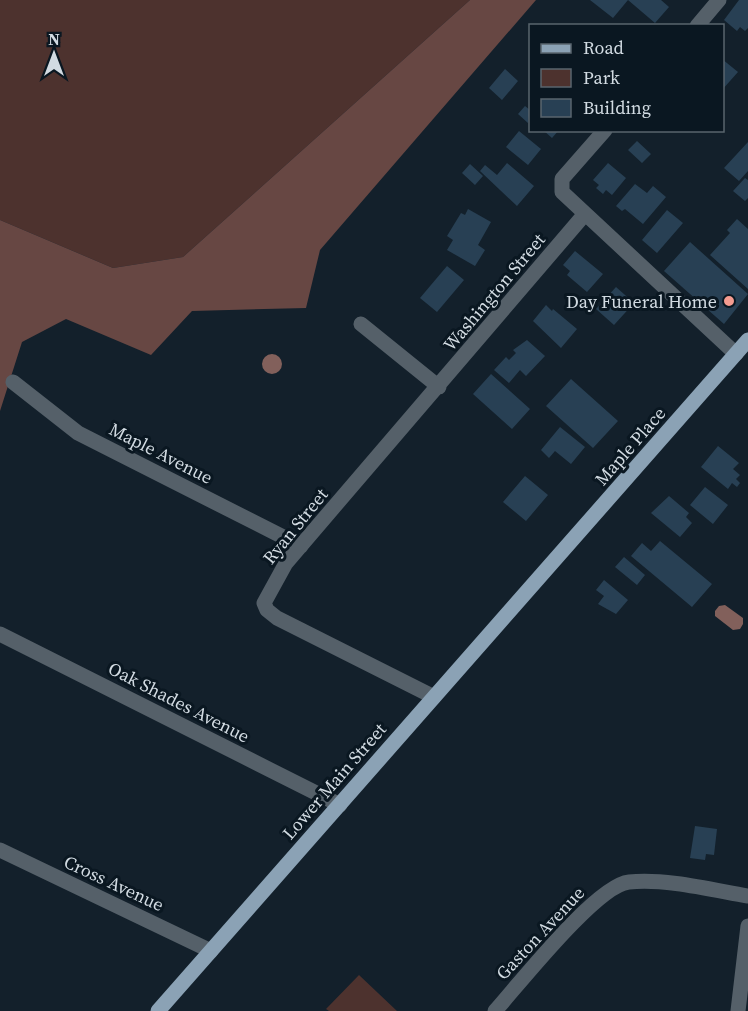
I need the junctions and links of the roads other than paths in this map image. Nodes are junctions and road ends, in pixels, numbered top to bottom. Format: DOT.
graph roads {
  1 [pos="719,0"];
  2 [pos="699,24"];
  3 [pos="603,132"];
  4 [pos="584,215"];
  5 [pos="361,324"];
  6 [pos="748,340"];
  7 [pos="736,354"];
  8 [pos="13,382"];
  9 [pos="439,387"];
  10 [pos="360,477"];
  11 [pos="301,546"];
  12 [pos="540,576"];
  13 [pos="0,633"];
  14 [pos="434,698"];
  15 [pos="340,805"];
  16 [pos="0,850"];
  17 [pos="748,896"];
  18 [pos="748,926"];
  19 [pos="211,951"];
  20 [pos="158,1011"];
  21 [pos="495,1011"];
  22 [pos="738,1011"];
  1 -- 2 [label="street"];
  3 -- 4 [label="street"];
  4 -- 7 [label="street"];
  4 -- 9 [label="street, Washington Street"];
  5 -- 9 [label="street"];
  6 -- 7 [label="main road, Maple Place"];
  7 -- 12 [label="main road, Maple Place"];
  8 -- 11 [label="street, Maple Avenue"];
  9 -- 10 [label="street, Washington Street"];
  10 -- 11 [label="street, Ryan Street"];
  11 -- 14 [label="street, Ryan Street"];
  12 -- 14 [label="main road, Lower Main Street"];
  13 -- 15 [label="street, Oak Shades Avenue"];
  14 -- 15 [label="main road, Lower Main Street"];
  15 -- 19 [label="main road, Lower Main Street"];
  16 -- 19 [label="street, Cross Avenue"];
  17 -- 21 [label="street, Gaston Avenue"];
  18 -- 22 [label="street"];
  19 -- 20 [label="main road, Lower Main Street"];
}
